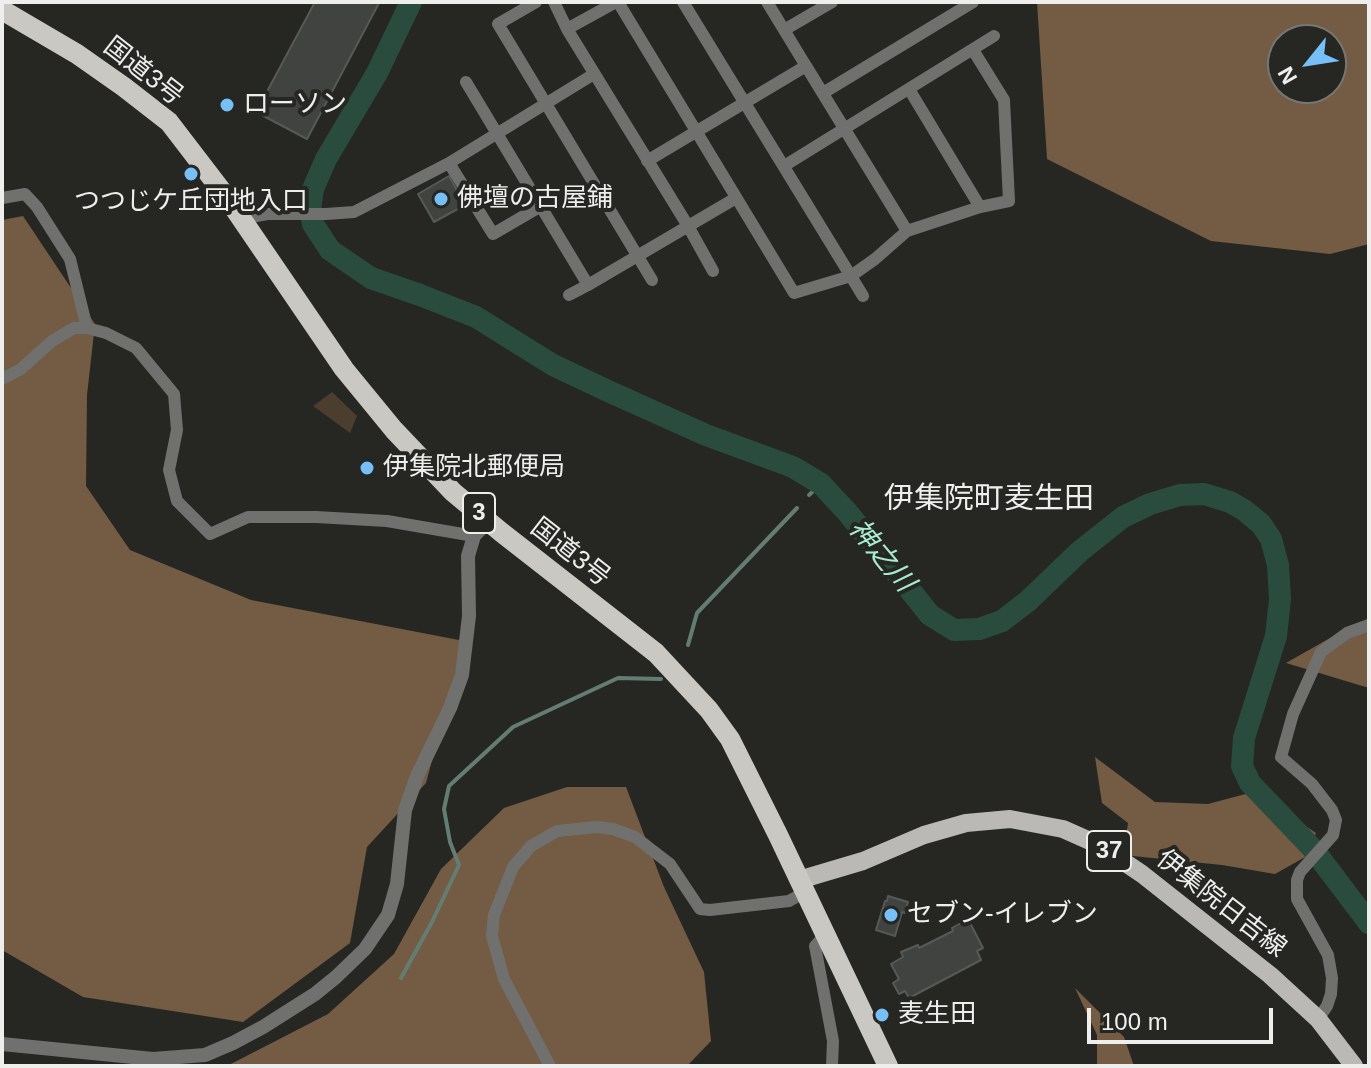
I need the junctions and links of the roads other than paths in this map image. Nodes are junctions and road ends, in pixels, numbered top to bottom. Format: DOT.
graph roads {
  1 [pos="536,2"];
  2 [pos="554,2"];
  3 [pos="617,2"];
  4 [pos="683,2"];
  5 [pos="767,2"];
  6 [pos="832,2"];
  7 [pos="973,2"];
  8 [pos="2,10"];
  9 [pos="567,29"];
  10 [pos="784,30"];
  11 [pos="994,36"];
  12 [pos="973,50"];
  13 [pos="806,66"];
  14 [pos="594,74"];
  15 [pos="466,82"];
  16 [pos="909,89"];
  17 [pos="823,93"];
  18 [pos="744,103"];
  19 [pos="546,104"];
  20 [pos="844,127"];
  21 [pos="697,131"];
  22 [pos="496,132"];
  23 [pos="647,161"];
  24 [pos="449,163"];
  25 [pos="784,166"];
  26 [pos="2,198"];
  27 [pos="736,198"];
  28 [pos="541,206"];
  29 [pos="980,207"];
  30 [pos="241,219"];
  31 [pos="688,226"];
  32 [pos="907,231"];
  33 [pos="638,256"];
  34 [pos="713,271"];
  35 [pos="851,276"];
  36 [pos="652,280"];
  37 [pos="588,285"];
  38 [pos="569,295"];
  39 [pos="863,296"];
  40 [pos="87,328"];
  41 [pos="2,379"];
  42 [pos="481,528"];
  43 [pos="1369,625"];
  44 [pos="802,886"];
  45 [pos="825,935"];
  46 [pos="1318,1019"];
  47 [pos="2,1044"];
  48 [pos="550,1066"];
  49 [pos="832,1066"];
  50 [pos="888,1066"];
  51 [pos="1354,1066"];
  1 -- 19 [label="street"];
  2 -- 9 [label="street"];
  3 -- 9 [label="street"];
  3 -- 21 [label="street"];
  4 -- 18 [label="street"];
  5 -- 10 [label="street"];
  6 -- 10 [label="street"];
  7 -- 17 [label="street"];
  8 -- 30 [label="highway, 国道3号 / 3"];
  9 -- 14 [label="street"];
  10 -- 13 [label="street"];
  11 -- 12 [label="street"];
  12 -- 16 [label="street"];
  12 -- 29 [label="street"];
  13 -- 17 [label="street"];
  13 -- 18 [label="street"];
  14 -- 19 [label="street"];
  14 -- 23 [label="street"];
  15 -- 22 [label="street"];
  16 -- 20 [label="street"];
  16 -- 29 [label="street"];
  17 -- 20 [label="street"];
  18 -- 21 [label="street"];
  18 -- 25 [label="street"];
  19 -- 22 [label="street"];
  19 -- 33 [label="street"];
  20 -- 25 [label="street"];
  20 -- 32 [label="street"];
  21 -- 23 [label="street"];
  21 -- 27 [label="street"];
  22 -- 24 [label="street"];
  22 -- 28 [label="street"];
  23 -- 31 [label="street"];
  24 -- 28 [label="street"];
  24 -- 30 [label="street"];
  25 -- 35 [label="street"];
  26 -- 40 [label="street"];
  27 -- 31 [label="street"];
  27 -- 35 [label="street"];
  28 -- 37 [label="street"];
  29 -- 32 [label="street"];
  30 -- 42 [label="highway, 国道3号 / 3"];
  31 -- 33 [label="street"];
  31 -- 34 [label="street"];
  32 -- 35 [label="street"];
  33 -- 36 [label="street"];
  33 -- 37 [label="street"];
  35 -- 39 [label="street"];
  37 -- 38 [label="street"];
  40 -- 41 [label="street"];
  40 -- 42 [label="street"];
  42 -- 44 [label="highway, 国道3号 / 3"];
  42 -- 47 [label="street"];
  43 -- 46 [label="street"];
  44 -- 45 [label="highway, 国道3号 / 3"];
  44 -- 46 [label="main road, 伊集院日吉線 / 37"];
  44 -- 48 [label="street"];
  45 -- 49 [label="street"];
  45 -- 50 [label="highway, 国道3号 / 3"];
  46 -- 51 [label="main road, 伊集院日吉線 / 37"];
}
